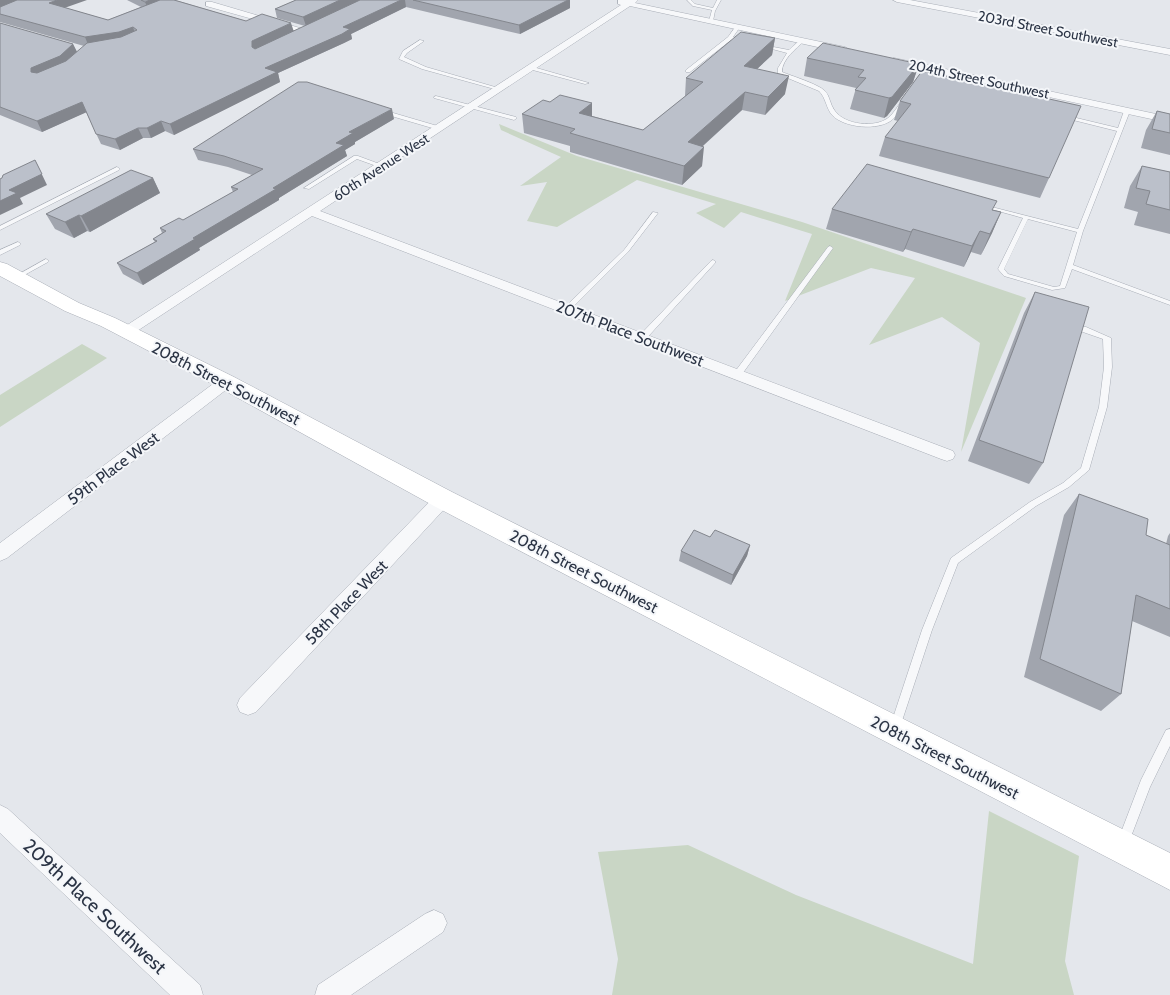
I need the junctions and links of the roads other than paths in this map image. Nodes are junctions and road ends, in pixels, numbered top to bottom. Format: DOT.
graph roads {
  1 [pos="612,0"];
  2 [pos="689,0"];
  3 [pos="719,0"];
  4 [pos="897,0"];
  5 [pos="631,2"];
  6 [pos="209,4"];
  7 [pos="714,9"];
  8 [pos="711,22"];
  9 [pos="738,27"];
  10 [pos="730,38"];
  11 [pos="290,39"];
  12 [pos="422,41"];
  13 [pos="802,41"];
  14 [pos="748,43"];
  15 [pos="757,44"];
  16 [pos="790,52"];
  17 [pos="1170,52"];
  18 [pos="857,53"];
  19 [pos="886,59"];
  20 [pos="531,68"];
  21 [pos="688,71"];
  22 [pos="587,83"];
  23 [pos="500,88"];
  24 [pos="907,96"];
  25 [pos="436,97"];
  26 [pos="472,107"];
  27 [pos="380,111"];
  28 [pos="1128,111"];
  29 [pos="1054,115"];
  30 [pos="514,118"];
  31 [pos="1170,120"];
  32 [pos="439,128"];
  33 [pos="1120,130"];
  34 [pos="382,166"];
  35 [pos="117,169"];
  36 [pos="307,188"];
  37 [pos="978,204"];
  38 [pos="312,212"];
  39 [pos="655,213"];
  40 [pos="1026,216"];
  41 [pos="0,228"];
  42 [pos="1080,231"];
  43 [pos="18,244"];
  44 [pos="830,248"];
  45 [pos="0,253"];
  46 [pos="46,261"];
  47 [pos="713,262"];
  48 [pos="1069,266"];
  49 [pos="8,273"];
  50 [pos="1170,302"];
  51 [pos="567,310"];
  52 [pos="1083,329"];
  53 [pos="126,332"];
  54 [pos="642,338"];
  55 [pos="737,375"];
  56 [pos="226,382"];
  57 [pos="947,455"];
  58 [pos="443,498"];
  59 [pos="0,553"];
  60 [pos="248,705"];
  61 [pos="894,730"];
  62 [pos="1170,734"];
  63 [pos="0,817"];
  64 [pos="1122,848"];
  65 [pos="1170,872"];
  66 [pos="434,923"];
  67 [pos="190,995"];
  68 [pos="328,995"];
  1 -- 5 [label="street"];
  2 -- 7 [label="lane"];
  3 -- 7 [label="lane"];
  4 -- 17 [label="street, 203rd Street Southwest"];
  5 -- 8 [label="street"];
  5 -- 20 [label="street, 60th Avenue West"];
  6 -- 11 [label="street"];
  7 -- 8 [label="lane"];
  8 -- 9 [label="street"];
  9 -- 10 [label="lane"];
  9 -- 13 [label="street"];
  10 -- 14 [label="lane"];
  10 -- 21 [label="lane"];
  12 -- 23 [label="lane"];
  13 -- 16 [label="lane"];
  13 -- 18 [label="street"];
  15 -- 16 [label="lane"];
  16 -- 24 [label="lane"];
  19 -- 28 [label="street, 204th Street Southwest"];
  20 -- 22 [label="lane"];
  20 -- 23 [label="street, 60th Avenue West"];
  23 -- 26 [label="street, 60th Avenue West"];
  25 -- 26 [label="lane"];
  26 -- 30 [label="lane"];
  26 -- 32 [label="street, 60th Avenue West"];
  27 -- 32 [label="lane"];
  28 -- 31 [label="street, 204th Street Southwest"];
  28 -- 33 [label="lane"];
  29 -- 33 [label="lane"];
  32 -- 34 [label="street, 60th Avenue West"];
  33 -- 42 [label="lane"];
  34 -- 36 [label="lane"];
  34 -- 38 [label="street, 60th Avenue West"];
  35 -- 41 [label="lane"];
  37 -- 40 [label="lane"];
  38 -- 51 [label="street, 207th Place Southwest"];
  38 -- 53 [label="street, 60th Avenue West"];
  39 -- 51 [label="lane"];
  40 -- 42 [label="lane"];
  40 -- 48 [label="lane"];
  42 -- 48 [label="lane"];
  43 -- 45 [label="lane"];
  44 -- 55 [label="lane"];
  46 -- 49 [label="lane"];
  47 -- 54 [label="lane"];
  48 -- 50 [label="lane"];
  49 -- 53 [label="street, 208th Street Southwest"];
  51 -- 54 [label="street, 207th Place Southwest"];
  52 -- 61 [label="lane"];
  53 -- 56 [label="street, 208th Street Southwest"];
  54 -- 55 [label="street, 207th Place Southwest"];
  55 -- 57 [label="street, 207th Place Southwest"];
  56 -- 58 [label="street, 208th Street Southwest"];
  56 -- 59 [label="street, 59th Place West"];
  58 -- 60 [label="street, 58th Place West"];
  58 -- 61 [label="street, 208th Street Southwest"];
  61 -- 64 [label="street, 208th Street Southwest"];
  62 -- 64 [label="lane"];
  63 -- 67 [label="street, 209th Place Southwest"];
  64 -- 65 [label="street, 208th Street Southwest"];
  66 -- 68 [label="street"];
}
